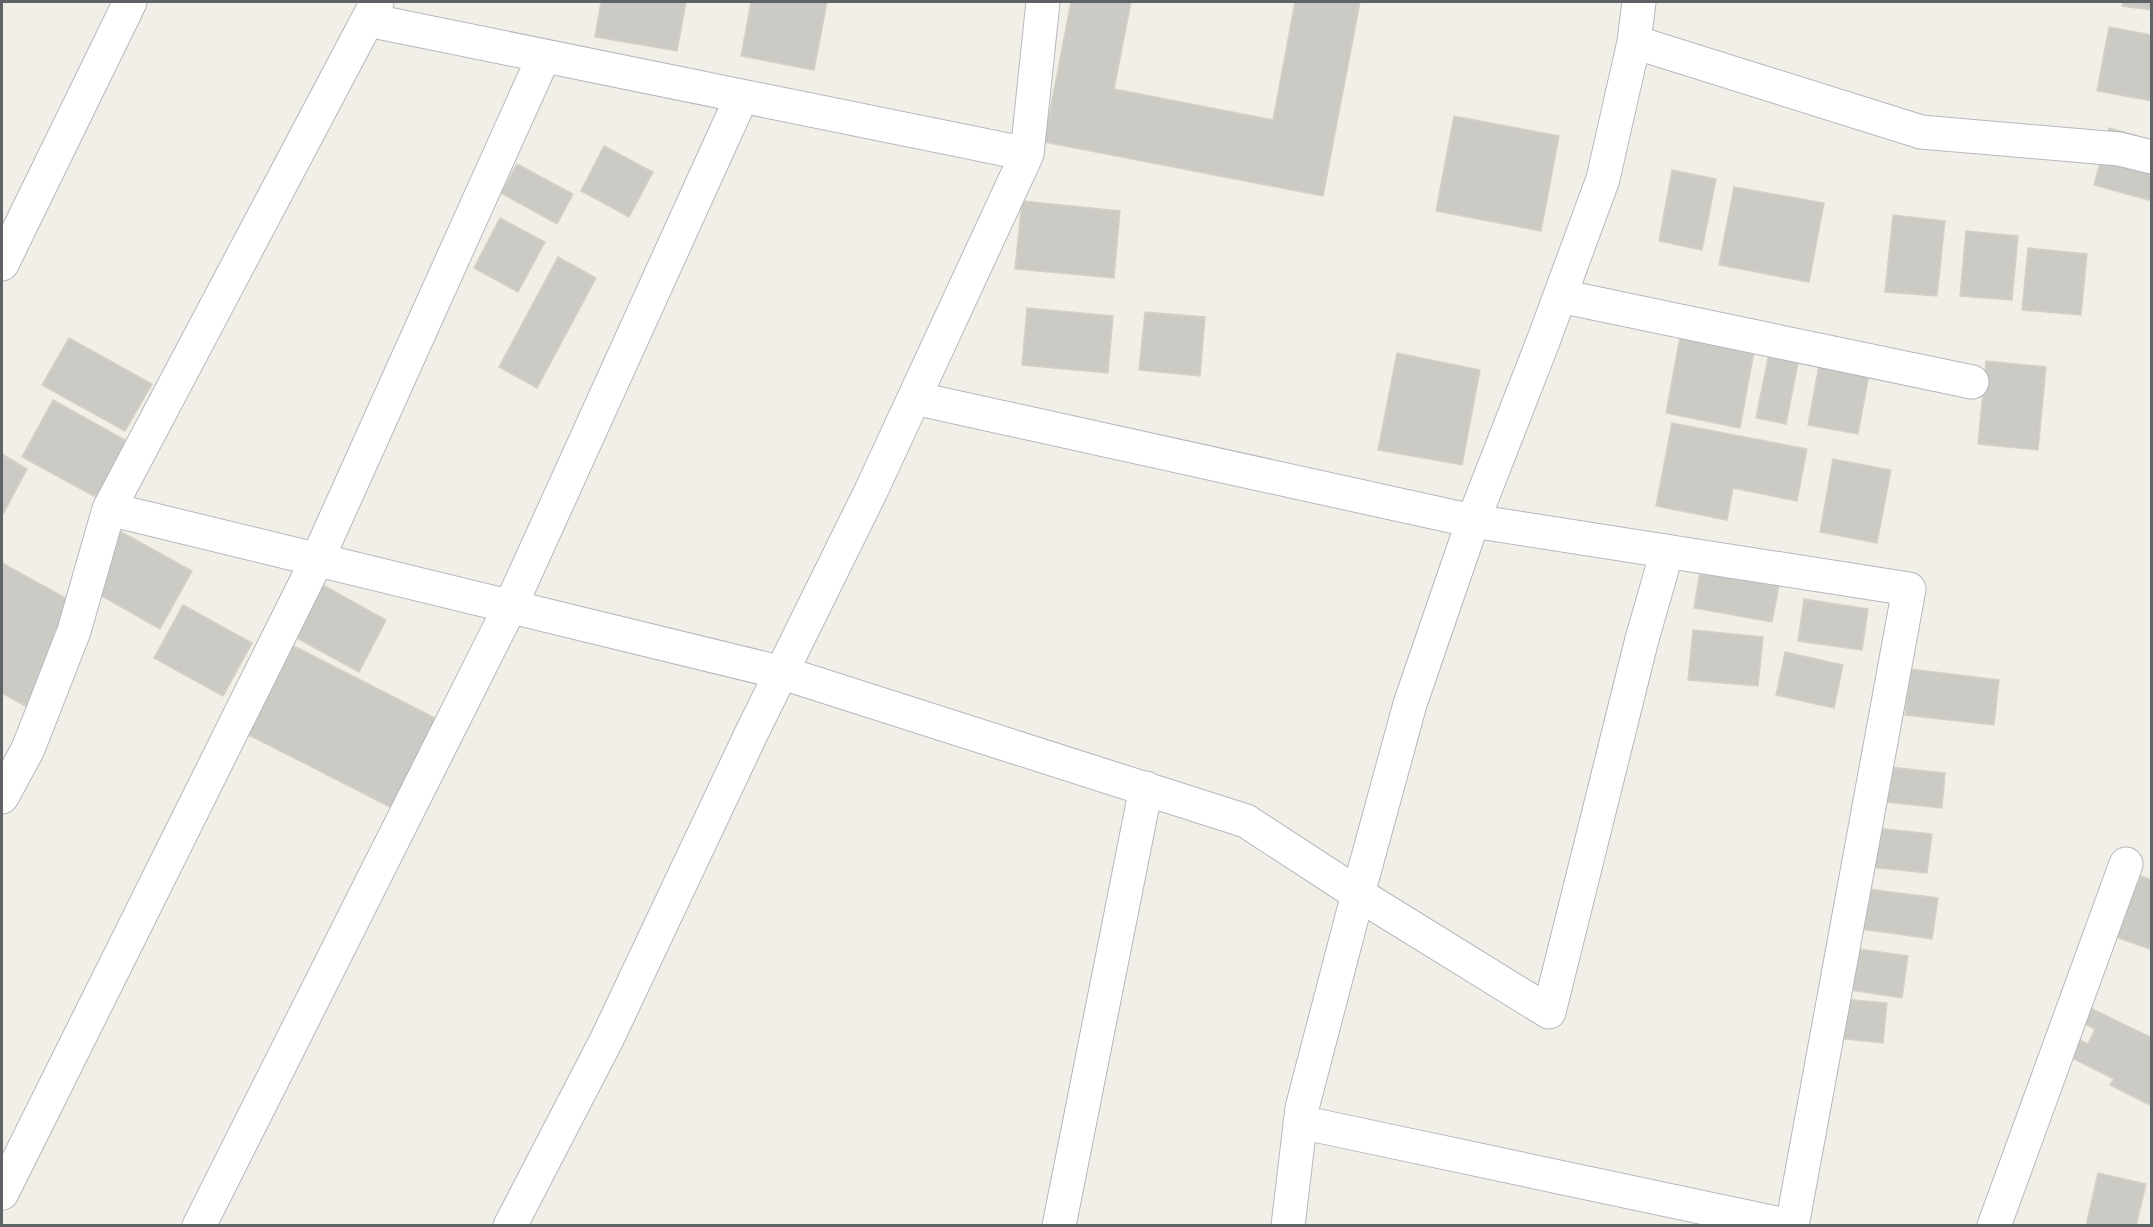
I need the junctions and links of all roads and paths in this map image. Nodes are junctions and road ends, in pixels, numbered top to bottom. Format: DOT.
graph roads {
  1 [pos="130,2"];
  2 [pos="1042,2"];
  3 [pos="1639,2"];
  4 [pos="372,11"];
  5 [pos="1634,42"];
  6 [pos="544,56"];
  7 [pos="742,96"];
  8 [pos="1028,154"];
  9 [pos="2151,158"];
  10 [pos="2,264"];
  11 [pos="1560,296"];
  12 [pos="1972,382"];
  13 [pos="914,398"];
  14 [pos="110,509"];
  15 [pos="1473,521"];
  16 [pos="1667,552"];
  17 [pos="317,560"];
  18 [pos="510,607"];
  19 [pos="783,673"];
  20 [pos="1146,788"];
  21 [pos="2,797"];
  22 [pos="2126,864"];
  23 [pos="1358,894"];
  24 [pos="1300,1122"];
  25 [pos="2,1193"];
  26 [pos="199,1226"];
  27 [pos="510,1226"];
  28 [pos="1059,1226"];
  29 [pos="1288,1226"];
  30 [pos="1791,1226"];
  31 [pos="1994,1226"];
  1 -- 10 [label="street"];
  2 -- 8 [label="street"];
  3 -- 5 [label="street"];
  4 -- 6 [label="street"];
  4 -- 14 [label="street"];
  5 -- 9 [label="street"];
  5 -- 11 [label="street"];
  6 -- 7 [label="street"];
  6 -- 17 [label="street"];
  7 -- 8 [label="street"];
  7 -- 18 [label="street"];
  8 -- 13 [label="street"];
  11 -- 12 [label="street"];
  11 -- 15 [label="street"];
  13 -- 15 [label="street"];
  13 -- 19 [label="street"];
  14 -- 17 [label="street"];
  14 -- 21 [label="street"];
  15 -- 16 [label="street"];
  15 -- 23 [label="street"];
  16 -- 23 [label="street"];
  16 -- 30 [label="street"];
  17 -- 18 [label="street"];
  17 -- 25 [label="street"];
  18 -- 19 [label="street"];
  18 -- 26 [label="street"];
  19 -- 20 [label="street"];
  19 -- 27 [label="street"];
  20 -- 23 [label="street"];
  20 -- 28 [label="street"];
  22 -- 31 [label="street"];
  23 -- 24 [label="street"];
  24 -- 29 [label="street"];
  24 -- 30 [label="street"];
}
